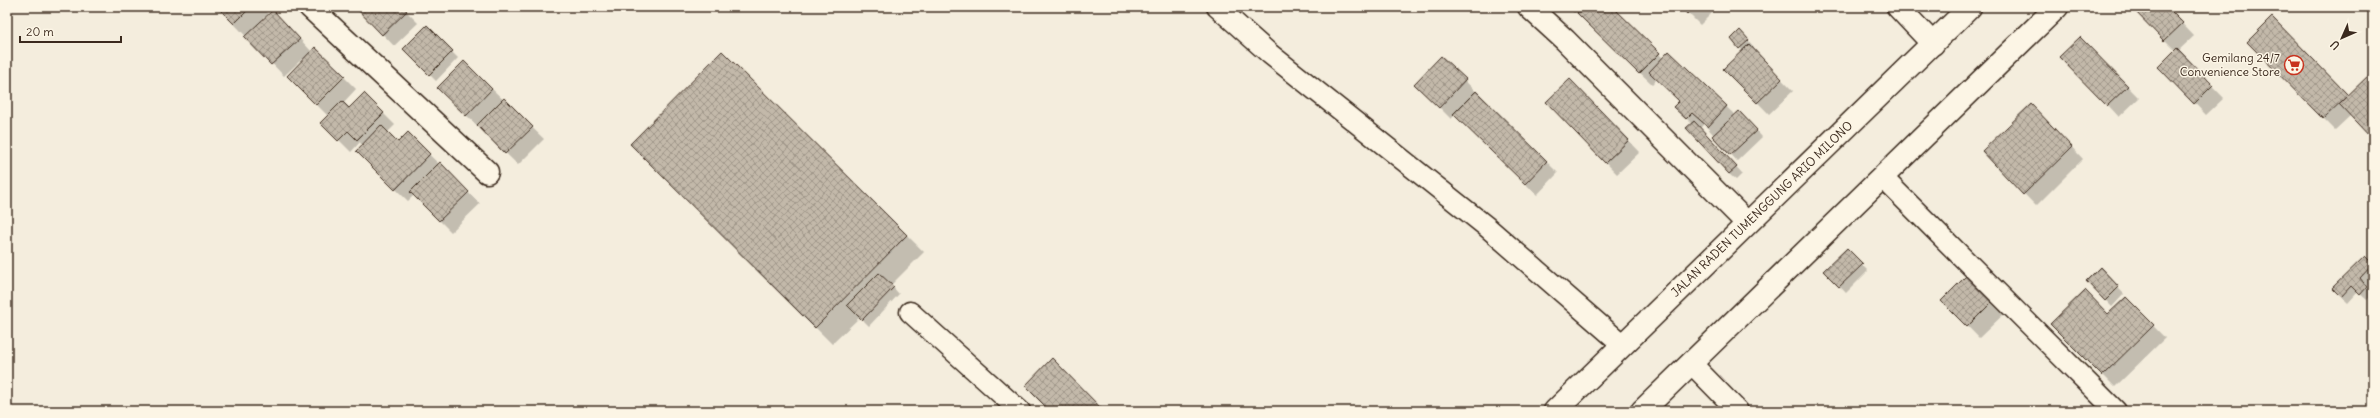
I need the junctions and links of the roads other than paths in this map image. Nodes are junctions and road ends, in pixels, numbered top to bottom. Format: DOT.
graph roads {
  1 [pos="310,7"];
  2 [pos="1217,7"];
  3 [pos="1529,7"];
  4 [pos="1898,7"];
  5 [pos="1970,7"];
  6 [pos="2058,7"];
  7 [pos="1933,44"];
  8 [pos="487,172"];
  9 [pos="1883,178"];
  10 [pos="1747,223"];
  11 [pos="910,312"];
  12 [pos="1622,345"];
  13 [pos="1691,363"];
  14 [pos="1020,411"];
  15 [pos="1555,411"];
  16 [pos="1642,411"];
  17 [pos="1738,411"];
  18 [pos="2116,411"];
  1 -- 8 [label="main road"];
  2 -- 12 [label="lane"];
  3 -- 10 [label="main road"];
  4 -- 7 [label="main road"];
  5 -- 7 [label="main road, JALAN RADEN TUMENGGUNG ARIO MILONO"];
  6 -- 9 [label="main road"];
  7 -- 10 [label="main road, JALAN RADEN TUMENGGUNG ARIO MILONO"];
  9 -- 13 [label="main road"];
  9 -- 18 [label="lane"];
  10 -- 12 [label="main road, JALAN RADEN TUMENGGUNG ARIO MILONO"];
  11 -- 14 [label="lane"];
  12 -- 15 [label="main road, JALAN RADEN TUMENGGUNG ARIO MILONO"];
  13 -- 16 [label="main road"];
  13 -- 17 [label="lane"];
}
